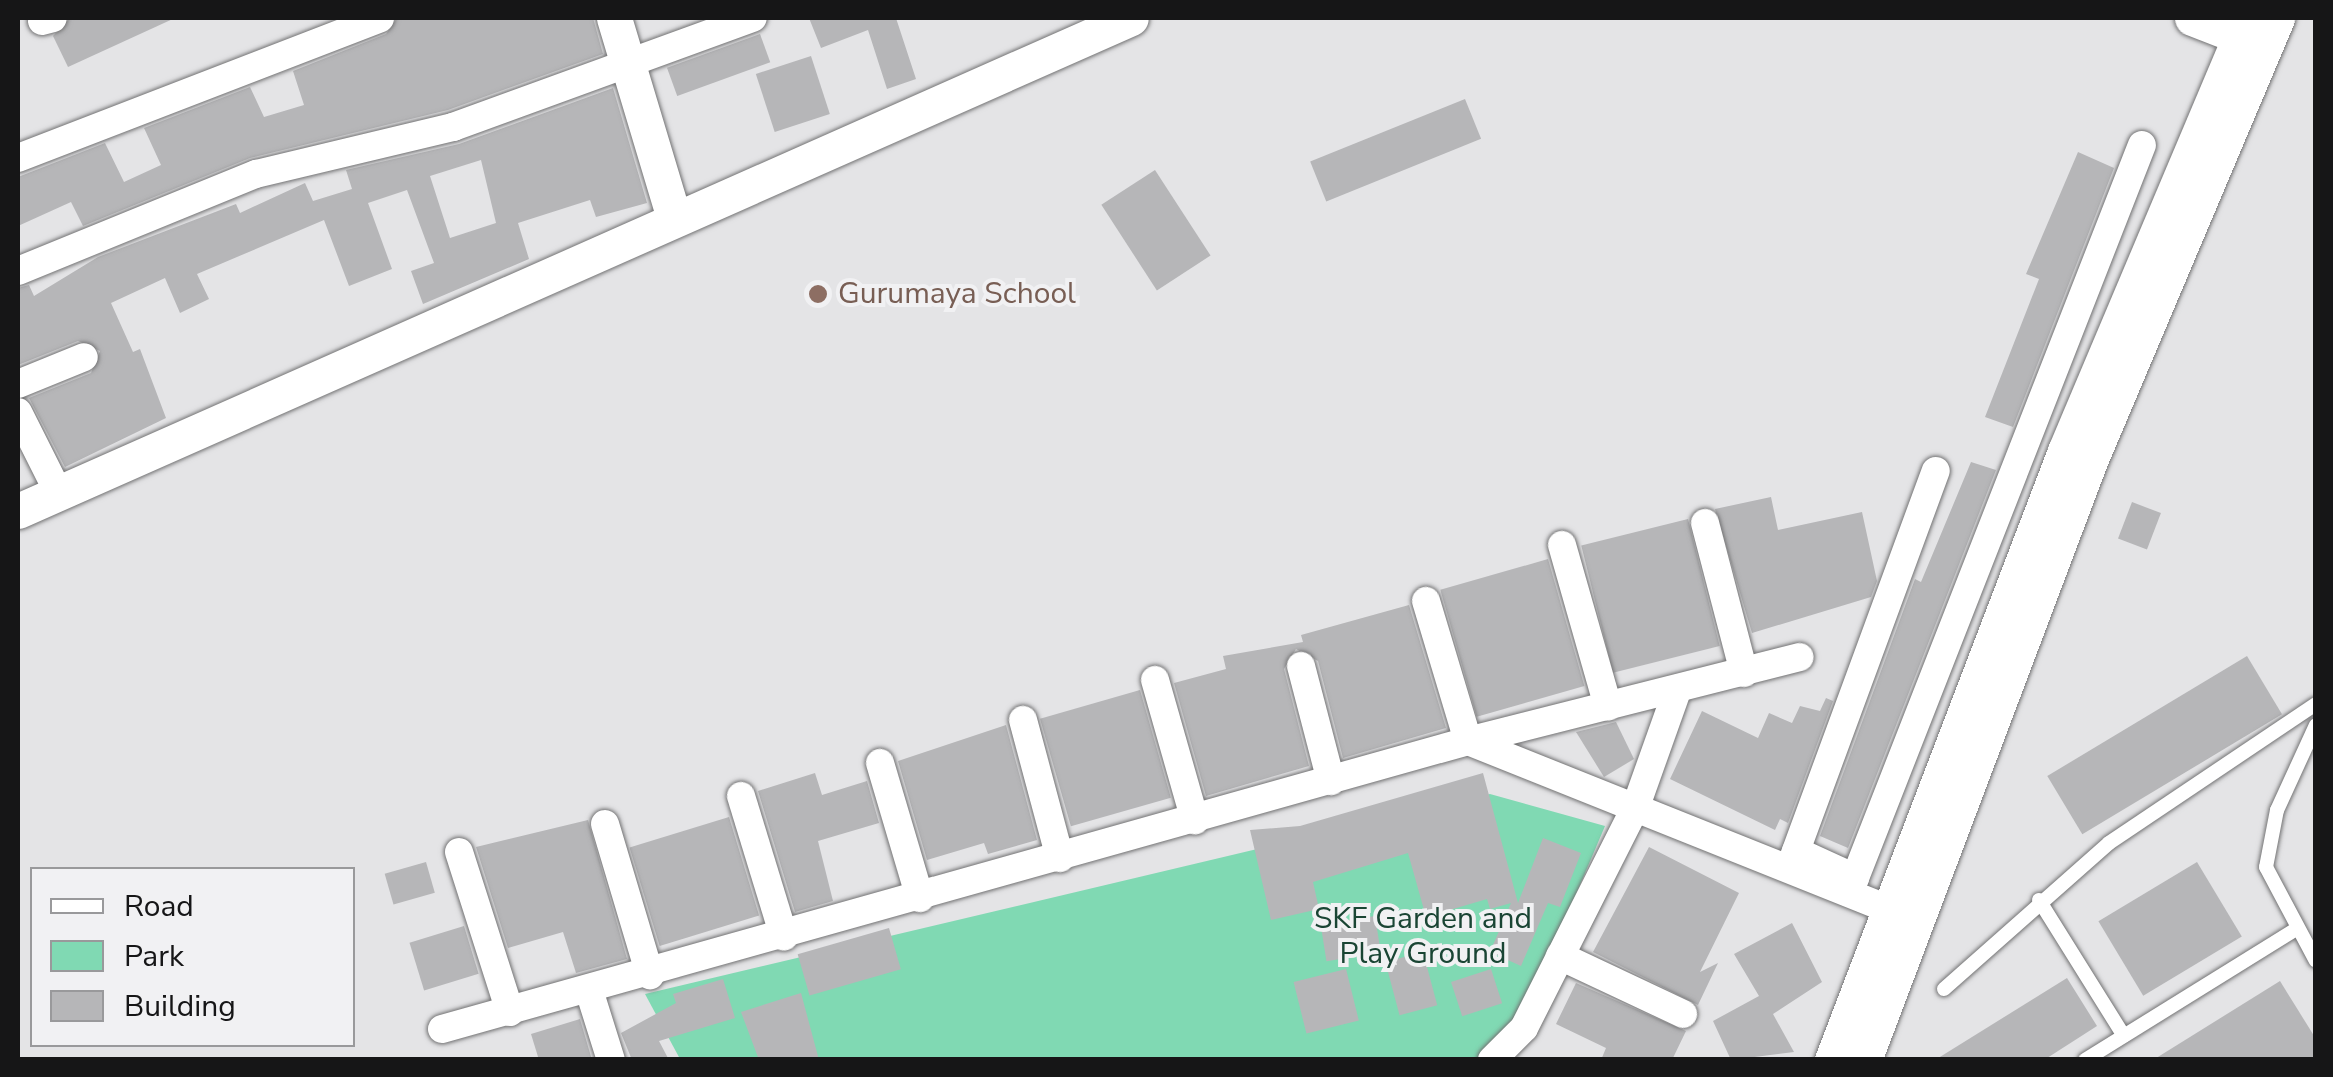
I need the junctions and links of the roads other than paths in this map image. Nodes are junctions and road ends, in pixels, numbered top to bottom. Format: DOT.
graph roads {
  1 [pos="380,18"];
  2 [pos="614,18"];
  3 [pos="753,18"];
  4 [pos="1131,18"];
  5 [pos="2192,18"];
  6 [pos="2257,29"];
  7 [pos="629,66"];
  8 [pos="2142,145"];
  9 [pos="18,158"];
  10 [pos="674,218"];
  11 [pos="18,270"];
  12 [pos="84,357"];
  13 [pos="18,384"];
  14 [pos="18,412"];
  15 [pos="1936,471"];
  16 [pos="58,492"];
  17 [pos="18,510"];
  18 [pos="1705,523"];
  19 [pos="1562,545"];
  20 [pos="1426,601"];
  21 [pos="1800,657"];
  22 [pos="1301,666"];
  23 [pos="1744,673"];
  24 [pos="1155,680"];
  25 [pos="1677,691"];
  26 [pos="2316,704"];
  27 [pos="1608,707"];
  28 [pos="1023,720"];
  29 [pos="2316,725"];
  30 [pos="1468,741"];
  31 [pos="880,763"];
  32 [pos="1332,781"];
  33 [pos="740,796"];
  34 [pos="1636,806"];
  35 [pos="1195,820"];
  36 [pos="606,824"];
  37 [pos="460,852"];
  38 [pos="1060,858"];
  39 [pos="1801,862"];
  40 [pos="920,898"];
  41 [pos="2039,900"];
  42 [pos="1900,912"];
  43 [pos="2296,930"];
  44 [pos="784,936"];
  45 [pos="1560,956"];
  46 [pos="2316,961"];
  47 [pos="650,974"];
  48 [pos="1944,989"];
  49 [pos="589,990"];
  50 [pos="510,1012"];
  51 [pos="1683,1014"];
  52 [pos="442,1030"];
  53 [pos="2124,1036"];
  54 [pos="611,1060"];
  55 [pos="1492,1060"];
  56 [pos="1832,1060"];
  57 [pos="1864,1060"];
  58 [pos="2086,1060"];
  1 -- 9 [label="street"];
  2 -- 7 [label="street"];
  3 -- 7 [label="street"];
  4 -- 10 [label="street"];
  5 -- 6 [label="street"];
  6 -- 42 [label="street"];
  7 -- 10 [label="street"];
  7 -- 11 [label="street"];
  8 -- 39 [label="street"];
  10 -- 16 [label="street"];
  12 -- 13 [label="street"];
  14 -- 16 [label="street"];
  15 -- 39 [label="street"];
  16 -- 17 [label="street"];
  18 -- 23 [label="street"];
  19 -- 27 [label="street"];
  20 -- 30 [label="street"];
  21 -- 23 [label="street"];
  22 -- 32 [label="street"];
  23 -- 25 [label="street"];
  24 -- 35 [label="street"];
  25 -- 27 [label="street"];
  25 -- 34 [label="street"];
  26 -- 41 [label="lane"];
  27 -- 30 [label="street"];
  28 -- 38 [label="street"];
  29 -- 43 [label="lane"];
  30 -- 32 [label="street"];
  30 -- 34 [label="street"];
  31 -- 40 [label="street"];
  32 -- 35 [label="street"];
  33 -- 44 [label="street"];
  34 -- 39 [label="street"];
  34 -- 45 [label="street"];
  35 -- 38 [label="street"];
  36 -- 47 [label="street"];
  37 -- 50 [label="street"];
  38 -- 40 [label="street"];
  39 -- 42 [label="street"];
  40 -- 44 [label="street"];
  41 -- 48 [label="lane"];
  41 -- 53 [label="lane"];
  42 -- 56 [label="street"];
  42 -- 57 [label="street"];
  43 -- 46 [label="lane"];
  43 -- 53 [label="lane"];
  44 -- 47 [label="street"];
  45 -- 51 [label="street"];
  45 -- 55 [label="street"];
  47 -- 49 [label="street"];
  49 -- 50 [label="street"];
  49 -- 54 [label="street"];
  50 -- 52 [label="street"];
  53 -- 58 [label="lane"];
}
